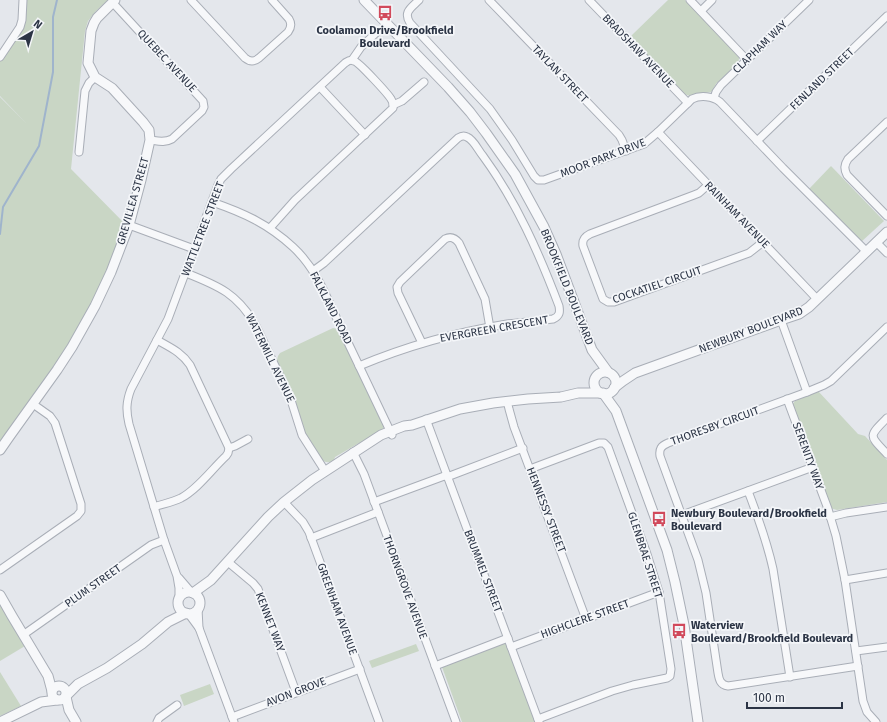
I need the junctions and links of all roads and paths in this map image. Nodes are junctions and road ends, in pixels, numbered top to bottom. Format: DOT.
graph roads {
  1 [pos="23,0"];
  2 [pos="191,0"];
  3 [pos="272,0"];
  4 [pos="364,0"];
  5 [pos="419,0"];
  6 [pos="489,0"];
  7 [pos="589,0"];
  8 [pos="690,0"];
  9 [pos="712,0"];
  10 [pos="809,0"];
  11 [pos="114,1"];
  12 [pos="701,11"];
  13 [pos="887,16"];
  14 [pos="377,32"];
  15 [pos="2,49"];
  16 [pos="0,57"];
  17 [pos="352,60"];
  18 [pos="747,60"];
  19 [pos="95,77"];
  20 [pos="424,82"];
  21 [pos="320,87"];
  22 [pos="714,98"];
  23 [pos="688,103"];
  24 [pos="394,105"];
  25 [pos="887,122"];
  26 [pos="658,132"];
  27 [pos="365,135"];
  28 [pos="150,140"];
  29 [pos="758,141"];
  30 [pos="626,151"];
  31 [pos="78,152"];
  32 [pos="708,185"];
  33 [pos="212,202"];
  34 [pos="887,216"];
  35 [pos="129,225"];
  36 [pos="270,228"];
  37 [pos="887,232"];
  38 [pos="763,242"];
  39 [pos="876,242"];
  40 [pos="194,249"];
  41 [pos="867,252"];
  42 [pos="887,254"];
  43 [pos="313,271"];
  44 [pos="186,273"];
  45 [pos="817,299"];
  46 [pos="781,320"];
  47 [pos="887,327"];
  48 [pos="490,328"];
  49 [pos="158,340"];
  50 [pos="422,343"];
  51 [pos="592,350"];
  52 [pos="360,366"];
  53 [pos="609,372"];
  54 [pos="635,374"];
  55 [pos="595,379"];
  56 [pos="614,389"];
  57 [pos="807,392"];
  58 [pos="578,393"];
  59 [pos="601,393"];
  60 [pos="787,399"];
  61 [pos="507,401"];
  62 [pos="33,404"];
  63 [pos="616,411"];
  64 [pos="887,418"];
  65 [pos="426,419"];
  66 [pos="391,433"];
  67 [pos="248,439"];
  68 [pos="229,448"];
  69 [pos="522,448"];
  70 [pos="0,450"];
  71 [pos="353,452"];
  72 [pos="887,454"];
  73 [pos="813,467"];
  74 [pos="530,469"];
  75 [pos="325,471"];
  76 [pos="447,476"];
  77 [pos="748,491"];
  78 [pos="284,502"];
  79 [pos="374,502"];
  80 [pos="154,507"];
  81 [pos="887,507"];
  82 [pos="378,512"];
  83 [pos="682,515"];
  84 [pos="830,517"];
  85 [pos="311,538"];
  86 [pos="164,540"];
  87 [pos="228,562"];
  88 [pos="0,570"];
  89 [pos="887,573"];
  90 [pos="178,576"];
  91 [pos="211,580"];
  92 [pos="845,580"];
  93 [pos="192,592"];
  94 [pos="659,592"];
  95 [pos="0,595"];
  96 [pos="179,602"];
  97 [pos="199,606"];
  98 [pos="187,613"];
  99 [pos="586,619"];
  100 [pos="168,622"];
  101 [pos="199,628"];
  102 [pos="23,635"];
  103 [pos="508,638"];
  104 [pos="887,646"];
  105 [pos="511,647"];
  106 [pos="856,651"];
  107 [pos="435,666"];
  108 [pos="858,666"];
  109 [pos="360,669"];
  110 [pos="790,677"];
  111 [pos="296,692"];
  112 [pos="59,694"];
  113 [pos="177,705"];
  114 [pos="233,719"];
  115 [pos="539,720"];
  116 [pos="378,721"];
  117 [pos="873,721"];
  118 [pos="0,722"];
  119 [pos="76,722"];
  120 [pos="157,722"];
  121 [pos="456,722"];
  122 [pos="698,722"];
  1 -- 15 [label="street"];
  2 -- 3 [label="street"];
  4 -- 51 [label="street, BROOKFIELD BOULEVARD"];
  5 -- 30 [label="street, MOOR PARK DRIVE"];
  6 -- 30 [label="street, TAYLAN STREET"];
  7 -- 23 [label="street, BRADSHAW AVENUE"];
  8 -- 12 [label="street"];
  9 -- 12 [label="street"];
  10 -- 18 [label="street, CLAPHAM WAY"];
  11 -- 19 [label="street"];
  11 -- 28 [label="street, QUEBEC AVENUE"];
  12 -- 18 [label="street"];
  13 -- 29 [label="street, FENLAND STREET"];
  14 -- 17 [label="street, WATTLETREE STREET"];
  15 -- 16 [label="street"];
  17 -- 21 [label="street, WATTLETREE STREET"];
  17 -- 24 [label="street"];
  18 -- 22 [label="street, CLAPHAM WAY"];
  19 -- 28 [label="street"];
  19 -- 31 [label="street"];
  20 -- 24 [label="street"];
  21 -- 27 [label="street"];
  21 -- 33 [label="street, WATTLETREE STREET"];
  22 -- 23 [label="street, MOOR PARK DRIVE"];
  22 -- 29 [label="street"];
  23 -- 26 [label="street, MOOR PARK DRIVE"];
  24 -- 27 [label="street"];
  25 -- 34 [label="street"];
  26 -- 30 [label="street, MOOR PARK DRIVE"];
  26 -- 32 [label="street, RAINHAM AVENUE"];
  27 -- 36 [label="street"];
  28 -- 35 [label="street, GREVILLEA STREET"];
  29 -- 41 [label="street"];
  32 -- 38 [label="street, RAINHAM AVENUE"];
  32 -- 38 [label="street, COCKATIEL CIRCUIT"];
  33 -- 36 [label="street, FALKLAND ROAD"];
  33 -- 40 [label="street, WATTLETREE STREET"];
  35 -- 40 [label="street"];
  35 -- 62 [label="street, GREVILLEA STREET"];
  36 -- 43 [label="street, FALKLAND ROAD"];
  37 -- 39 [label="street, NEWBURY BOULEVARD"];
  38 -- 45 [label="street, RAINHAM AVENUE"];
  39 -- 41 [label="street, NEWBURY BOULEVARD"];
  39 -- 42 [label="street"];
  40 -- 44 [label="street, WATTLETREE STREET"];
  41 -- 45 [label="street, NEWBURY BOULEVARD"];
  43 -- 48 [label="street, EVERGREEN CRESCENT"];
  43 -- 52 [label="street, FALKLAND ROAD"];
  44 -- 49 [label="street, WATTLETREE STREET"];
  44 -- 75 [label="street, WATERMILL AVENUE"];
  45 -- 46 [label="street, NEWBURY BOULEVARD"];
  46 -- 54 [label="street, NEWBURY BOULEVARD"];
  46 -- 57 [label="street"];
  47 -- 57 [label="street, THORESBY CIRCUIT"];
  48 -- 50 [label="street, EVERGREEN CRESCENT"];
  48 -- 50 [label="street"];
  49 -- 68 [label="street"];
  49 -- 80 [label="street, WATTLETREE STREET"];
  50 -- 52 [label="street, EVERGREEN CRESCENT"];
  51 -- 53 [label="street, BROOKFIELD BOULEVARD"];
  51 -- 55 [label="street, BROOKFIELD BOULEVARD"];
  52 -- 66 [label="street, FALKLAND ROAD"];
  53 -- 54 [label="street, NEWBURY BOULEVARD"];
  53 -- 55 [label="street"];
  53 -- 56 [label="street"];
  54 -- 56 [label="street, NEWBURY BOULEVARD"];
  55 -- 58 [label="street"];
  55 -- 59 [label="street"];
  56 -- 59 [label="street"];
  56 -- 63 [label="street"];
  57 -- 60 [label="street, THORESBY CIRCUIT"];
  58 -- 59 [label="street"];
  58 -- 61 [label="street"];
  59 -- 63 [label="street"];
  60 -- 73 [label="street, SERENITY WAY"];
  60 -- 83 [label="street, THORESBY CIRCUIT"];
  61 -- 65 [label="street"];
  61 -- 69 [label="street, HENNESSY STREET"];
  62 -- 70 [label="street, GREVILLEA STREET"];
  62 -- 88 [label="street"];
  63 -- 122 [label="street"];
  64 -- 72 [label="street"];
  65 -- 66 [label="street"];
  65 -- 76 [label="street, BRUMMEL STREET"];
  66 -- 71 [label="street"];
  67 -- 68 [label="street"];
  68 -- 80 [label="street"];
  69 -- 74 [label="street, HENNESSY STREET"];
  69 -- 76 [label="street"];
  71 -- 75 [label="street"];
  71 -- 79 [label="street, THORNGROVE AVENUE"];
  73 -- 77 [label="street"];
  73 -- 84 [label="street, SERENITY WAY"];
  74 -- 94 [label="street, GLENBRAE STREET"];
  74 -- 99 [label="street, HENNESSY STREET"];
  75 -- 78 [label="street"];
  76 -- 79 [label="street"];
  76 -- 103 [label="street, BRUMMEL STREET"];
  77 -- 83 [label="street"];
  77 -- 110 [label="street"];
  78 -- 85 [label="street, GREENHAM AVENUE"];
  78 -- 87 [label="street"];
  79 -- 82 [label="street, THORNGROVE AVENUE"];
  80 -- 86 [label="street, WATTLETREE STREET"];
  81 -- 84 [label="street"];
  82 -- 85 [label="street"];
  82 -- 107 [label="street, THORNGROVE AVENUE"];
  83 -- 110 [label="street, THORESBY CIRCUIT"];
  84 -- 92 [label="street, SERENITY WAY"];
  85 -- 109 [label="street, GREENHAM AVENUE"];
  86 -- 90 [label="street, WATTLETREE STREET"];
  86 -- 102 [label="street, PLUM STREET"];
  87 -- 91 [label="street"];
  87 -- 111 [label="street, KENNET WAY"];
  89 -- 92 [label="street"];
  90 -- 93 [label="street, WATTLETREE STREET"];
  90 -- 96 [label="street, WATTLETREE STREET"];
  91 -- 93 [label="street"];
  91 -- 97 [label="street"];
  92 -- 106 [label="street, SERENITY WAY"];
  93 -- 96 [label="street"];
  93 -- 97 [label="street"];
  94 -- 99 [label="street, HIGHCLERE STREET"];
  94 -- 115 [label="street, GLENBRAE STREET"];
  95 -- 102 [label="street"];
  96 -- 98 [label="street"];
  96 -- 100 [label="street"];
  97 -- 98 [label="street"];
  97 -- 101 [label="street"];
  98 -- 100 [label="street"];
  98 -- 101 [label="street"];
  99 -- 105 [label="street, HIGHCLERE STREET"];
  100 -- 112 [label="street"];
  101 -- 114 [label="street"];
  102 -- 112 [label="street"];
  103 -- 105 [label="street, BRUMMEL STREET"];
  103 -- 107 [label="street"];
  104 -- 106 [label="street"];
  105 -- 115 [label="street, BRUMMEL STREET"];
  106 -- 108 [label="street, SERENITY WAY"];
  107 -- 121 [label="street, THORNGROVE AVENUE"];
  108 -- 110 [label="street, THORESBY CIRCUIT"];
  108 -- 117 [label="street, SERENITY WAY"];
  109 -- 111 [label="street, AVON GROVE"];
  109 -- 116 [label="street, GREENHAM AVENUE"];
  111 -- 114 [label="street, AVON GROVE"];
  112 -- 118 [label="street"];
  112 -- 119 [label="street"];
  113 -- 120 [label="street"];
}
